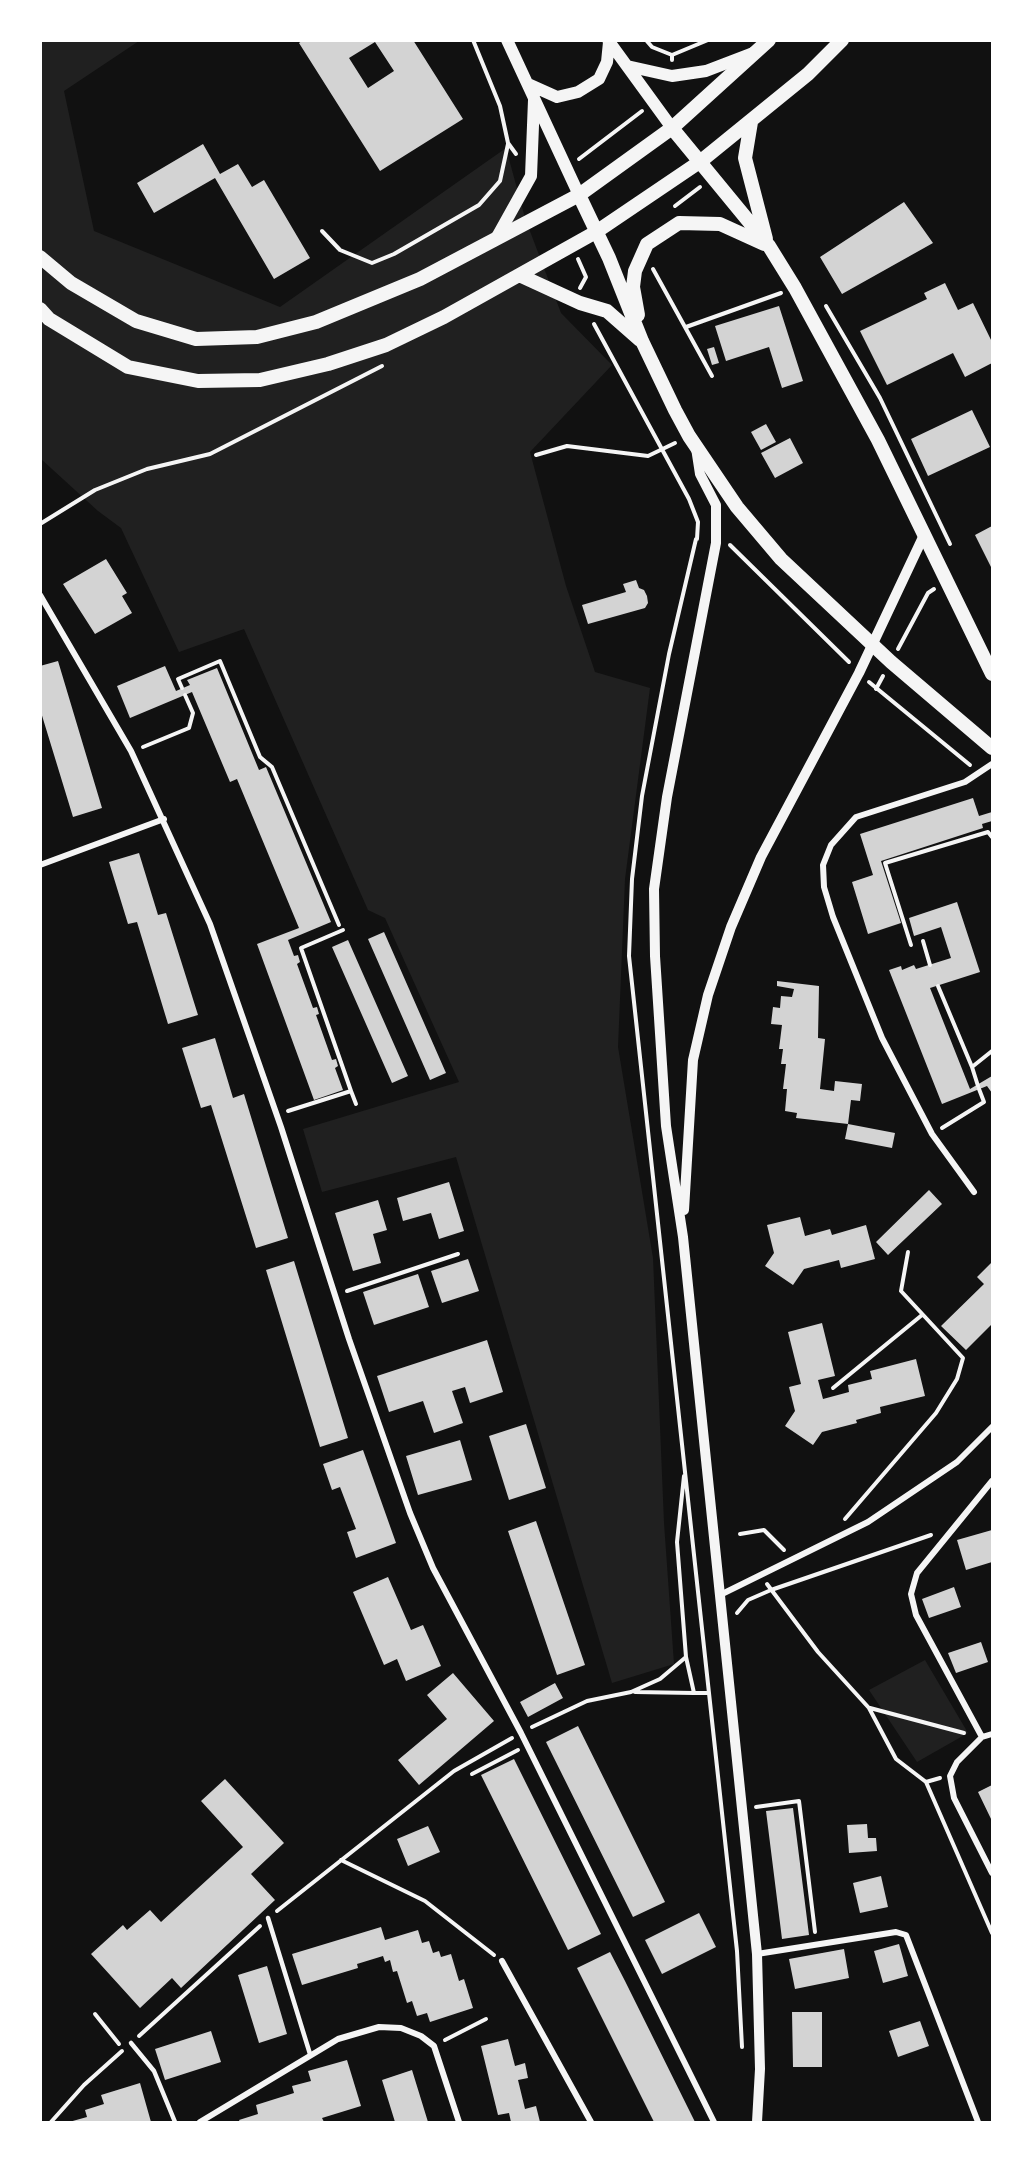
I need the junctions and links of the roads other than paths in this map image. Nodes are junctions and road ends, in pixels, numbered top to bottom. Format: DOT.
graph roads {
  1 [pos="507,40"];
  2 [pos="769,40"];
  3 [pos="842,40"];
  4 [pos="609,41"];
  5 [pos="757,52"];
  6 [pos="627,66"];
  7 [pos="528,84"];
  8 [pos="534,96"];
  9 [pos="751,122"];
  10 [pos="672,128"];
  11 [pos="700,161"];
  12 [pos="579,195"];
  13 [pos="596,232"];
  14 [pos="497,237"];
  15 [pos="769,246"];
  16 [pos="40,257"];
  17 [pos="519,275"];
  18 [pos="40,309"];
  19 [pos="642,341"];
  20 [pos="692,440"];
  21 [pos="925,533"];
  22 [pos="40,595"];
  23 [pos="872,644"];
  24 [pos="993,674"];
  25 [pos="993,748"];
  26 [pos="993,764"];
  27 [pos="164,819"];
  28 [pos="40,865"];
  29 [pos="974,1192"];
  30 [pos="683,1237"];
  31 [pos="993,1427"];
  32 [pos="993,1481"];
  33 [pos="720,1595"];
  34 [pos="993,1734"];
  35 [pos="982,1737"];
  36 [pos="993,1873"];
  37 [pos="268,1918"];
  38 [pos="757,1954"];
  39 [pos="502,1961"];
  40 [pos="131,2043"];
  41 [pos="310,2054"];
  42 [pos="175,2122"];
  43 [pos="200,2122"];
  44 [pos="459,2122"];
  45 [pos="591,2122"];
  46 [pos="714,2122"];
  47 [pos="758,2122"];
  48 [pos="978,2122"];
  1 -- 7 [label="main road"];
  2 -- 5 [label="main road"];
  3 -- 9 [label="main road"];
  4 -- 6 [label="main road"];
  4 -- 7 [label="main road"];
  5 -- 6 [label="main road"];
  5 -- 10 [label="main road"];
  6 -- 10 [label="main road"];
  7 -- 8 [label="main road"];
  8 -- 12 [label="main road"];
  8 -- 14 [label="main road"];
  9 -- 11 [label="main road"];
  9 -- 15 [label="main road"];
  10 -- 11 [label="main road"];
  10 -- 12 [label="main road"];
  11 -- 13 [label="main road"];
  11 -- 15 [label="main road"];
  12 -- 13 [label="main road"];
  12 -- 14 [label="main road"];
  13 -- 17 [label="main road"];
  13 -- 19 [label="main road"];
  14 -- 16 [label="main road"];
  15 -- 19 [label="main road"];
  15 -- 21 [label="main road"];
  17 -- 18 [label="main road"];
  17 -- 19 [label="main road"];
  19 -- 20 [label="main road"];
  20 -- 23 [label="main road"];
  20 -- 30 [label="street"];
  21 -- 23 [label="street"];
  21 -- 24 [label="main road"];
  22 -- 27 [label="street"];
  23 -- 25 [label="main road"];
  23 -- 30 [label="street"];
  26 -- 29 [label="street"];
  27 -- 28 [label="street"];
  27 -- 46 [label="street"];
  30 -- 33 [label="street"];
  31 -- 33 [label="street"];
  32 -- 35 [label="street"];
  33 -- 38 [label="street"];
  34 -- 35 [label="street"];
  35 -- 36 [label="street"];
  37 -- 41 [label="lane"];
  38 -- 47 [label="street"];
  38 -- 48 [label="street"];
  39 -- 45 [label="street"];
  40 -- 42 [label="lane"];
  41 -- 43 [label="street"];
  41 -- 44 [label="street"];
}
